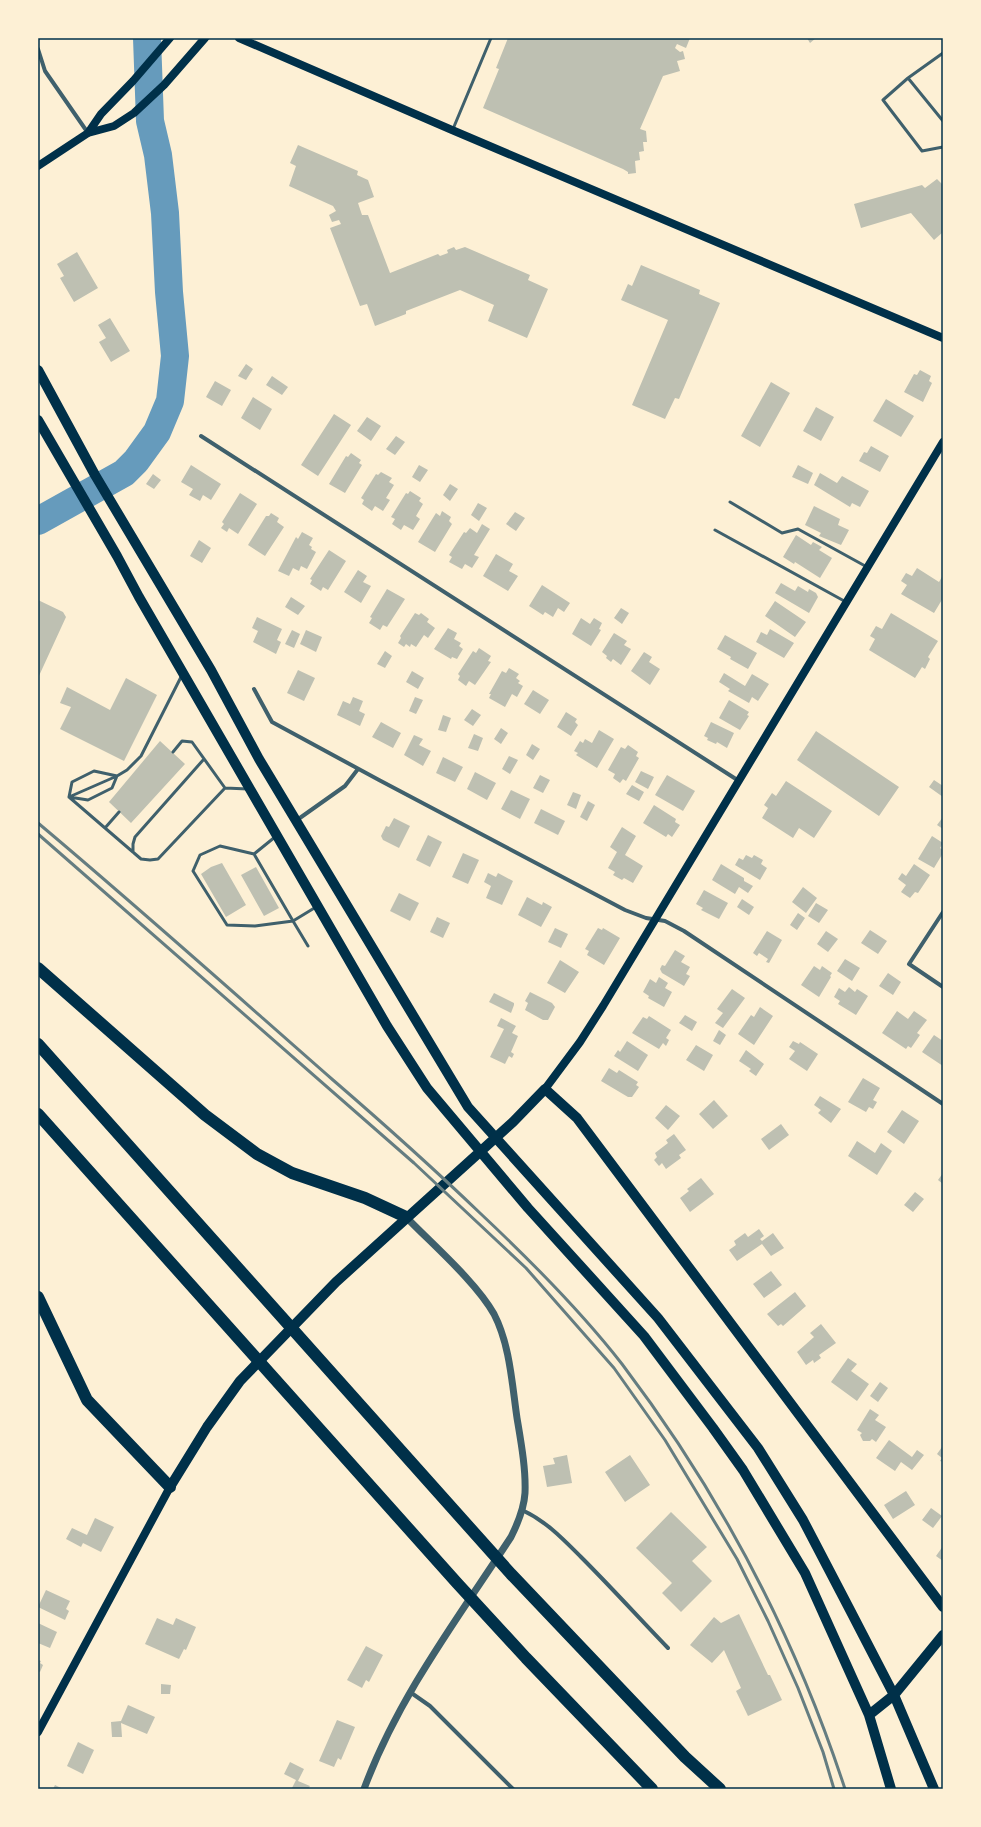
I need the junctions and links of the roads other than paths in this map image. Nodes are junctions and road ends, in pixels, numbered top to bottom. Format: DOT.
graph roads {
  1 [pos="170,38"];
  2 [pos="205,38"];
  3 [pos="239,38"];
  4 [pos="491,38"];
  5 [pos="38,49"];
  6 [pos="943,53"];
  7 [pos="908,78"];
  8 [pos="943,121"];
  9 [pos="452,130"];
  10 [pos="88,133"];
  11 [pos="943,146"];
  12 [pos="38,166"];
  13 [pos="943,338"];
  14 [pos="38,370"];
  15 [pos="38,420"];
  16 [pos="200,436"];
  17 [pos="943,442"];
  18 [pos="730,502"];
  19 [pos="716,530"];
  20 [pos="867,568"];
  21 [pos="846,602"];
  22 [pos="182,673"];
  23 [pos="254,689"];
  24 [pos="172,752"];
  25 [pos="204,758"];
  26 [pos="358,769"];
  27 [pos="117,776"];
  28 [pos="738,781"];
  29 [pos="225,788"];
  30 [pos="250,789"];
  31 [pos="69,797"];
  32 [pos="119,812"];
  33 [pos="297,820"];
  34 [pos="105,828"];
  35 [pos="276,835"];
  36 [pos="133,852"];
  37 [pos="254,854"];
  38 [pos="317,906"];
  39 [pos="943,912"];
  40 [pos="656,919"];
  41 [pos="293,921"];
  42 [pos="308,946"];
  43 [pos="38,968"];
  44 [pos="943,987"];
  45 [pos="38,1044"];
  46 [pos="545,1089"];
  47 [pos="943,1104"];
  48 [pos="38,1114"];
  49 [pos="406,1217"];
  50 [pos="38,1298"];
  51 [pos="170,1487"];
  52 [pos="522,1510"];
  53 [pos="943,1607"];
  54 [pos="943,1636"];
  55 [pos="668,1648"];
  56 [pos="410,1692"];
  57 [pos="894,1695"];
  58 [pos="869,1715"];
  59 [pos="38,1732"];
  60 [pos="364,1789"];
  61 [pos="513,1789"];
  62 [pos="652,1789"];
  63 [pos="720,1789"];
  64 [pos="891,1789"];
  65 [pos="934,1789"];
  1 -- 10 [label="main road"];
  2 -- 10 [label="main road"];
  3 -- 9 [label="main road"];
  4 -- 9 [label="lane"];
  5 -- 10 [label="street"];
  6 -- 7 [label="lane"];
  7 -- 8 [label="lane"];
  7 -- 11 [label="lane"];
  9 -- 13 [label="main road"];
  10 -- 12 [label="main road"];
  14 -- 33 [label="main road"];
  15 -- 22 [label="main road"];
  16 -- 28 [label="street"];
  17 -- 20 [label="main road"];
  18 -- 20 [label="lane"];
  19 -- 21 [label="lane"];
  20 -- 21 [label="main road"];
  21 -- 28 [label="main road"];
  22 -- 27 [label="lane"];
  22 -- 30 [label="main road"];
  23 -- 26 [label="street"];
  24 -- 25 [label="lane"];
  25 -- 29 [label="lane"];
  25 -- 36 [label="lane"];
  26 -- 33 [label="street"];
  26 -- 40 [label="street"];
  27 -- 31 [label="lane"];
  27 -- 31 [label="lane"];
  27 -- 31 [label="lane"];
  28 -- 40 [label="main road"];
  29 -- 30 [label="lane"];
  29 -- 36 [label="lane"];
  30 -- 35 [label="main road"];
  31 -- 34 [label="lane"];
  32 -- 34 [label="lane"];
  33 -- 57 [label="main road"];
  34 -- 36 [label="lane"];
  35 -- 37 [label="lane"];
  35 -- 38 [label="main road"];
  37 -- 41 [label="lane"];
  37 -- 41 [label="lane"];
  38 -- 41 [label="lane"];
  38 -- 58 [label="main road"];
  39 -- 44 [label="street"];
  40 -- 46 [label="main road"];
  40 -- 47 [label="street"];
  41 -- 42 [label="lane"];
  43 -- 49 [label="highway"];
  45 -- 63 [label="highway"];
  46 -- 49 [label="main road"];
  46 -- 53 [label="main road"];
  48 -- 62 [label="highway"];
  49 -- 51 [label="main road"];
  49 -- 52 [label="street"];
  50 -- 51 [label="highway"];
  51 -- 59 [label="main road"];
  52 -- 55 [label="street"];
  52 -- 56 [label="street"];
  54 -- 57 [label="main road"];
  56 -- 60 [label="street"];
  56 -- 61 [label="street"];
  57 -- 58 [label="main road"];
  57 -- 65 [label="main road"];
  58 -- 64 [label="main road"];
}
